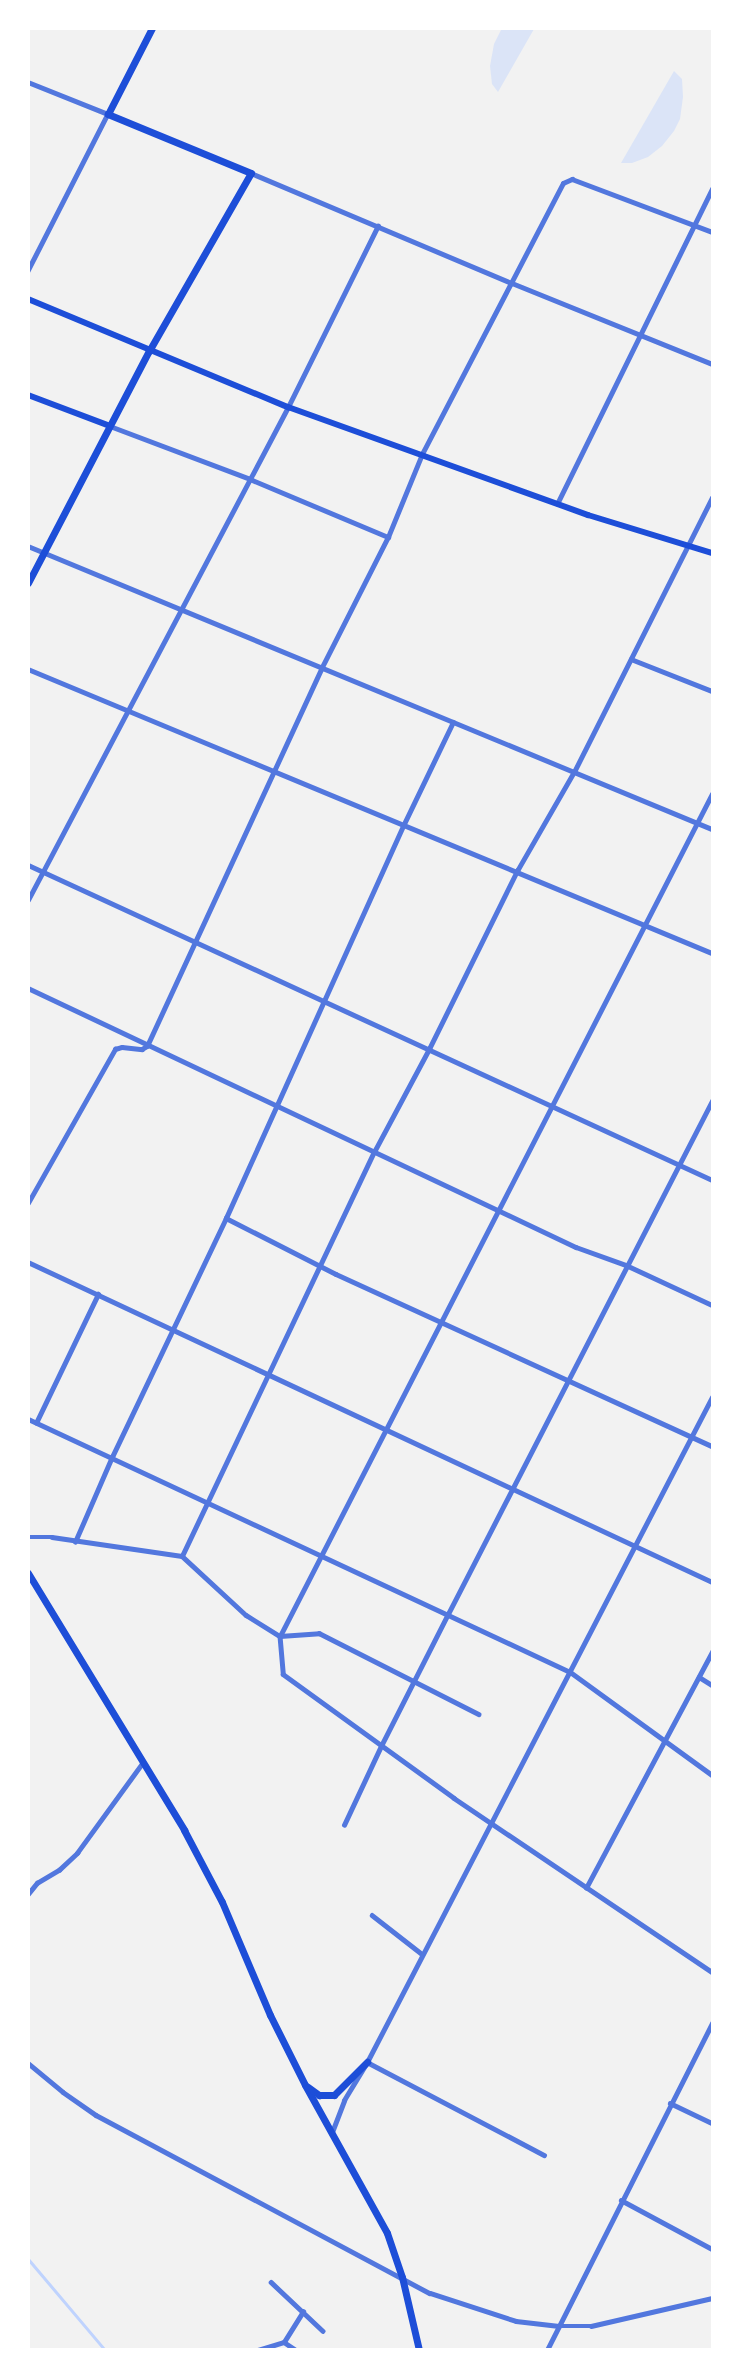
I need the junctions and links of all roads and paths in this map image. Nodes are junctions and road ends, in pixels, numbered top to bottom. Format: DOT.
graph roads {
  1 [pos="152,28"];
  2 [pos="28,82"];
  3 [pos="108,114"];
  4 [pos="251,173"];
  5 [pos="712,189"];
  6 [pos="694,225"];
  7 [pos="378,226"];
  8 [pos="712,232"];
  9 [pos="28,271"];
  10 [pos="512,284"];
  11 [pos="28,299"];
  12 [pos="641,334"];
  13 [pos="149,351"];
  14 [pos="712,364"];
  15 [pos="28,395"];
  16 [pos="288,407"];
  17 [pos="110,426"];
  18 [pos="422,454"];
  19 [pos="250,480"];
  20 [pos="712,498"];
  21 [pos="557,504"];
  22 [pos="388,537"];
  23 [pos="28,546"];
  24 [pos="688,546"];
  25 [pos="44,553"];
  26 [pos="712,553"];
  27 [pos="28,583"];
  28 [pos="181,611"];
  29 [pos="631,659"];
  30 [pos="28,669"];
  31 [pos="321,669"];
  32 [pos="712,691"];
  33 [pos="128,710"];
  34 [pos="453,722"];
  35 [pos="274,771"];
  36 [pos="574,772"];
  37 [pos="712,794"];
  38 [pos="698,823"];
  39 [pos="402,826"];
  40 [pos="712,829"];
  41 [pos="28,865"];
  42 [pos="517,871"];
  43 [pos="43,872"];
  44 [pos="28,900"];
  45 [pos="645,925"];
  46 [pos="195,942"];
  47 [pos="712,953"];
  48 [pos="28,988"];
  49 [pos="325,1001"];
  50 [pos="147,1046"];
  51 [pos="429,1049"];
  52 [pos="712,1101"];
  53 [pos="277,1106"];
  54 [pos="552,1106"];
  55 [pos="374,1152"];
  56 [pos="680,1164"];
  57 [pos="712,1180"];
  58 [pos="28,1203"];
  59 [pos="498,1210"];
  60 [pos="226,1218"];
  61 [pos="28,1262"];
  62 [pos="626,1265"];
  63 [pos="320,1266"];
  64 [pos="98,1294"];
  65 [pos="712,1305"];
  66 [pos="441,1322"];
  67 [pos="173,1330"];
  68 [pos="268,1375"];
  69 [pos="568,1379"];
  70 [pos="712,1397"];
  71 [pos="28,1419"];
  72 [pos="36,1423"];
  73 [pos="386,1430"];
  74 [pos="694,1437"];
  75 [pos="712,1446"];
  76 [pos="112,1457"];
  77 [pos="512,1489"];
  78 [pos="206,1504"];
  79 [pos="28,1537"];
  80 [pos="75,1542"];
  81 [pos="636,1546"];
  82 [pos="182,1556"];
  83 [pos="320,1556"];
  84 [pos="28,1573"];
  85 [pos="712,1582"];
  86 [pos="448,1614"];
  87 [pos="280,1636"];
  88 [pos="712,1652"];
  89 [pos="570,1671"];
  90 [pos="699,1677"];
  91 [pos="414,1681"];
  92 [pos="712,1685"];
  93 [pos="479,1714"];
  94 [pos="665,1741"];
  95 [pos="381,1746"];
  96 [pos="143,1762"];
  97 [pos="712,1775"];
  98 [pos="490,1822"];
  99 [pos="344,1825"];
  100 [pos="585,1888"];
  101 [pos="28,1894"];
  102 [pos="372,1915"];
  103 [pos="422,1954"];
  104 [pos="712,1972"];
  105 [pos="712,2023"];
  106 [pos="367,2062"];
  107 [pos="28,2063"];
  108 [pos="305,2085"];
  109 [pos="670,2103"];
  110 [pos="712,2123"];
  111 [pos="332,2132"];
  112 [pos="544,2155"];
  113 [pos="621,2200"];
  114 [pos="712,2249"];
  115 [pos="402,2277"];
  116 [pos="271,2282"];
  117 [pos="712,2298"];
  118 [pos="303,2312"];
  119 [pos="559,2326"];
  120 [pos="323,2331"];
  121 [pos="284,2342"];
  122 [pos="258,2349"];
  123 [pos="296,2349"];
  124 [pos="419,2349"];
  125 [pos="547,2349"];
  1 -- 3 [label="main road"];
  2 -- 3 [label="street"];
  3 -- 4 [label="main road"];
  3 -- 9 [label="street"];
  4 -- 7 [label="street"];
  4 -- 13 [label="main road"];
  5 -- 6 [label="street"];
  6 -- 8 [label="street"];
  6 -- 10 [label="street"];
  6 -- 12 [label="street"];
  7 -- 10 [label="street"];
  7 -- 16 [label="street"];
  10 -- 12 [label="street"];
  10 -- 18 [label="street"];
  11 -- 13 [label="main road"];
  12 -- 14 [label="street"];
  12 -- 21 [label="street"];
  13 -- 16 [label="main road"];
  13 -- 17 [label="main road"];
  15 -- 17 [label="main road"];
  16 -- 18 [label="main road"];
  16 -- 19 [label="street"];
  17 -- 19 [label="street"];
  17 -- 25 [label="main road"];
  18 -- 21 [label="main road"];
  18 -- 22 [label="street"];
  19 -- 22 [label="street"];
  19 -- 28 [label="street"];
  20 -- 24 [label="street"];
  21 -- 24 [label="main road"];
  22 -- 31 [label="street"];
  23 -- 25 [label="street"];
  24 -- 26 [label="main road"];
  24 -- 29 [label="street"];
  25 -- 27 [label="main road"];
  25 -- 28 [label="street"];
  28 -- 31 [label="street"];
  28 -- 33 [label="street"];
  29 -- 32 [label="street"];
  29 -- 36 [label="street"];
  30 -- 33 [label="street"];
  31 -- 34 [label="street"];
  31 -- 35 [label="street"];
  33 -- 35 [label="street"];
  33 -- 43 [label="street"];
  34 -- 36 [label="street"];
  34 -- 39 [label="street"];
  35 -- 39 [label="street"];
  35 -- 46 [label="street"];
  36 -- 38 [label="street"];
  36 -- 42 [label="street"];
  37 -- 38 [label="street"];
  38 -- 40 [label="street"];
  38 -- 45 [label="street"];
  39 -- 42 [label="street"];
  39 -- 49 [label="street"];
  41 -- 43 [label="street"];
  42 -- 45 [label="street"];
  42 -- 51 [label="street"];
  43 -- 44 [label="street"];
  43 -- 46 [label="street"];
  45 -- 47 [label="street"];
  45 -- 54 [label="street"];
  46 -- 49 [label="street"];
  46 -- 50 [label="street"];
  48 -- 50 [label="street"];
  49 -- 51 [label="street"];
  49 -- 53 [label="street"];
  50 -- 53 [label="street"];
  50 -- 58 [label="street"];
  51 -- 54 [label="street"];
  51 -- 55 [label="street"];
  52 -- 56 [label="street"];
  53 -- 55 [label="street"];
  53 -- 60 [label="street"];
  54 -- 56 [label="street"];
  54 -- 59 [label="street"];
  55 -- 59 [label="street"];
  55 -- 63 [label="street"];
  56 -- 57 [label="street"];
  56 -- 62 [label="street"];
  59 -- 62 [label="street"];
  59 -- 66 [label="street"];
  60 -- 63 [label="street"];
  60 -- 67 [label="street"];
  61 -- 64 [label="street"];
  62 -- 65 [label="street"];
  62 -- 69 [label="street"];
  63 -- 66 [label="street"];
  63 -- 68 [label="street"];
  64 -- 67 [label="street"];
  64 -- 72 [label="street"];
  66 -- 69 [label="street"];
  66 -- 73 [label="street"];
  67 -- 68 [label="street"];
  67 -- 76 [label="street"];
  68 -- 73 [label="street"];
  68 -- 78 [label="street"];
  69 -- 74 [label="street"];
  69 -- 77 [label="street"];
  70 -- 74 [label="street"];
  71 -- 72 [label="street"];
  72 -- 76 [label="street"];
  73 -- 77 [label="street"];
  73 -- 83 [label="street"];
  74 -- 75 [label="street"];
  74 -- 81 [label="street"];
  76 -- 78 [label="street"];
  76 -- 80 [label="street"];
  77 -- 81 [label="street"];
  77 -- 86 [label="street"];
  78 -- 82 [label="street"];
  78 -- 83 [label="street"];
  79 -- 80 [label="street"];
  80 -- 82 [label="street"];
  81 -- 85 [label="street"];
  81 -- 89 [label="street"];
  82 -- 87 [label="street"];
  83 -- 86 [label="street"];
  83 -- 87 [label="street"];
  84 -- 96 [label="main road"];
  86 -- 89 [label="street"];
  86 -- 91 [label="street"];
  87 -- 91 [label="street"];
  87 -- 95 [label="street"];
  88 -- 90 [label="street"];
  89 -- 94 [label="street"];
  89 -- 98 [label="street"];
  90 -- 92 [label="street"];
  90 -- 94 [label="street"];
  91 -- 93 [label="street"];
  91 -- 95 [label="street"];
  94 -- 97 [label="street"];
  94 -- 100 [label="street"];
  95 -- 98 [label="street"];
  95 -- 99 [label="street"];
  96 -- 101 [label="street"];
  96 -- 108 [label="main road"];
  98 -- 100 [label="street"];
  98 -- 103 [label="street"];
  100 -- 104 [label="street"];
  102 -- 103 [label="street"];
  103 -- 106 [label="street"];
  105 -- 109 [label="street"];
  106 -- 108 [label="main road"];
  106 -- 111 [label="street"];
  106 -- 112 [label="street"];
  107 -- 115 [label="street"];
  108 -- 111 [label="main road"];
  109 -- 110 [label="street"];
  109 -- 113 [label="street"];
  111 -- 115 [label="main road"];
  113 -- 114 [label="street"];
  113 -- 119 [label="street"];
  115 -- 119 [label="street"];
  115 -- 124 [label="main road"];
  116 -- 118 [label="street"];
  117 -- 119 [label="street"];
  118 -- 120 [label="street"];
  118 -- 121 [label="street"];
  119 -- 125 [label="street"];
  121 -- 122 [label="street"];
  121 -- 123 [label="street"];
}
